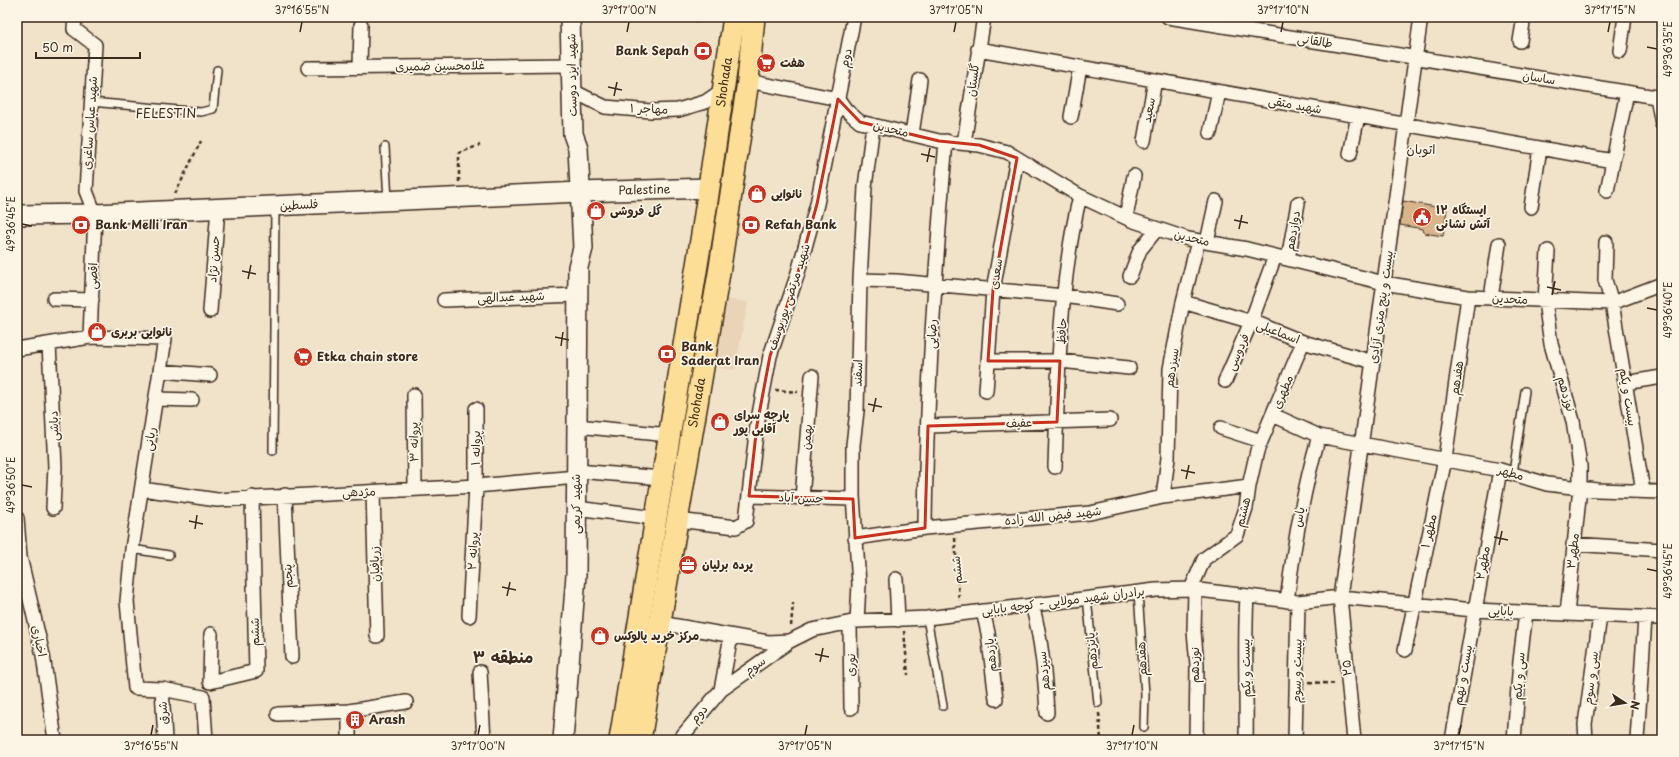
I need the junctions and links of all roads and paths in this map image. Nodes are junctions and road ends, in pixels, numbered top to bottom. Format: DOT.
graph roads {
  1 [pos="75,17"];
  2 [pos="570,17"];
  3 [pos="734,17"];
  4 [pos="754,17"];
  5 [pos="854,17"];
  6 [pos="984,17"];
  7 [pos="1168,17"];
  8 [pos="1421,17"];
  9 [pos="1524,17"];
  10 [pos="1625,17"];
  11 [pos="361,25"];
  12 [pos="1520,41"];
  13 [pos="978,49"];
  14 [pos="1620,52"];
  15 [pos="1416,58"];
  16 [pos="572,65"];
  17 [pos="360,67"];
  18 [pos="1080,67"];
  19 [pos="308,68"];
  20 [pos="217,70"];
  21 [pos="920,80"];
  22 [pos="1155,80"];
  23 [pos="748,81"];
  24 [pos="724,89"];
  25 [pos="573,92"];
  26 [pos="1219,92"];
  27 [pos="1627,92"];
  28 [pos="1659,98"];
  29 [pos="838,99"];
  30 [pos="91,102"];
  31 [pos="1358,116"];
  32 [pos="1071,117"];
  33 [pos="1662,124"];
  34 [pos="874,125"];
  35 [pos="1406,125"];
  36 [pos="1210,133"];
  37 [pos="912,134"];
  38 [pos="201,141"];
  39 [pos="946,141"];
  40 [pos="1144,141"];
  41 [pos="964,143"];
  42 [pos="480,145"];
  43 [pos="385,147"];
  44 [pos="1540,148"];
  45 [pos="1350,154"];
  46 [pos="1017,158"];
  47 [pos="1613,162"];
  48 [pos="1134,176"];
  49 [pos="709,188"];
  50 [pos="1607,191"];
  51 [pos="575,193"];
  52 [pos="1080,196"];
  53 [pos="459,198"];
  54 [pos="388,201"];
  55 [pos="1216,201"];
  56 [pos="1298,203"];
  57 [pos="275,206"];
  58 [pos="1531,207"];
  59 [pos="218,208"];
  60 [pos="166,211"];
  61 [pos="95,214"];
  62 [pos="17,215"];
  63 [pos="1126,217"];
  64 [pos="1157,229"];
  65 [pos="1202,242"];
  66 [pos="1606,242"];
  67 [pos="1499,244"];
  68 [pos="1548,251"];
  69 [pos="1275,256"];
  70 [pos="1288,259"];
  71 [pos="1130,276"];
  72 [pos="860,280"];
  73 [pos="1384,283"];
  74 [pos="1662,284"];
  75 [pos="933,285"];
  76 [pos="993,290"];
  77 [pos="578,295"];
  78 [pos="1065,296"];
  79 [pos="1468,297"];
  80 [pos="1491,298"];
  81 [pos="54,299"];
  82 [pos="92,300"];
  83 [pos="444,300"];
  84 [pos="1545,301"];
  85 [pos="1183,302"];
  86 [pos="1612,303"];
  87 [pos="1117,304"];
  88 [pos="210,310"];
  89 [pos="1251,322"];
  90 [pos="90,337"];
  91 [pos="1303,342"];
  92 [pos="49,344"];
  93 [pos="17,348"];
  94 [pos="988,361"];
  95 [pos="1060,361"];
  96 [pos="1373,362"];
  97 [pos="1130,368"];
  98 [pos="160,371"];
  99 [pos="210,375"];
  100 [pos="812,376"];
  101 [pos="1662,377"];
  102 [pos="1225,381"];
  103 [pos="1625,383"];
  104 [pos="764,388"];
  105 [pos="986,391"];
  106 [pos="1525,391"];
  107 [pos="811,394"];
  108 [pos="414,395"];
  109 [pos="156,399"];
  110 [pos="192,400"];
  111 [pos="476,409"];
  112 [pos="1273,416"];
  113 [pos="1110,420"];
  114 [pos="1057,422"];
  115 [pos="577,426"];
  116 [pos="928,426"];
  117 [pos="1221,428"];
  118 [pos="669,435"];
  119 [pos="1319,436"];
  120 [pos="1261,441"];
  121 [pos="1361,445"];
  122 [pos="273,451"];
  123 [pos="1445,459"];
  124 [pos="1056,467"];
  125 [pos="1506,471"];
  126 [pos="577,474"];
  127 [pos="662,478"];
  128 [pos="476,486"];
  129 [pos="1249,486"];
  130 [pos="1580,488"];
  131 [pos="142,489"];
  132 [pos="415,489"];
  133 [pos="1643,491"];
  134 [pos="373,492"];
  135 [pos="1662,492"];
  136 [pos="284,495"];
  137 [pos="749,496"];
  138 [pos="1163,497"];
  139 [pos="252,498"];
  140 [pos="802,498"];
  141 [pos="853,499"];
  142 [pos="53,508"];
  143 [pos="576,508"];
  144 [pos="17,518"];
  145 [pos="655,518"];
  146 [pos="677,520"];
  147 [pos="954,526"];
  148 [pos="925,528"];
  149 [pos="855,538"];
  150 [pos="1573,544"];
  151 [pos="132,549"];
  152 [pos="1662,550"];
  153 [pos="169,556"];
  154 [pos="896,579"];
  155 [pos="1193,590"];
  156 [pos="1138,592"];
  157 [pos="1247,596"];
  158 [pos="1340,597"];
  159 [pos="1087,598"];
  160 [pos="1293,601"];
  161 [pos="793,603"];
  162 [pos="1413,603"];
  163 [pos="1032,605"];
  164 [pos="1474,610"];
  165 [pos="984,611"];
  166 [pos="1526,612"];
  167 [pos="960,614"];
  168 [pos="1567,614"];
  169 [pos="470,616"];
  170 [pos="1600,616"];
  171 [pos="927,618"];
  172 [pos="1645,618"];
  173 [pos="1662,618"];
  174 [pos="900,620"];
  175 [pos="854,622"];
  176 [pos="660,623"];
  177 [pos="211,634"];
  178 [pos="377,636"];
  179 [pos="731,636"];
  180 [pos="790,641"];
  181 [pos="1405,650"];
  182 [pos="292,657"];
  183 [pos="480,672"];
  184 [pos="908,675"];
  185 [pos="1296,681"];
  186 [pos="1348,685"];
  187 [pos="135,688"];
  188 [pos="162,689"];
  189 [pos="721,690"];
  190 [pos="996,699"];
  191 [pos="406,702"];
  192 [pos="1098,704"];
  193 [pos="943,706"];
  194 [pos="851,708"];
  195 [pos="349,711"];
  196 [pos="1047,713"];
  197 [pos="278,714"];
  198 [pos="1144,727"];
  199 [pos="55,740"];
  200 [pos="165,740"];
  201 [pos="206,740"];
  202 [pos="349,740"];
  203 [pos="484,740"];
  204 [pos="563,740"];
  205 [pos="620,740"];
  206 [pos="642,740"];
  207 [pos="679,740"];
  208 [pos="1101,740"];
  209 [pos="1196,740"];
  210 [pos="1246,740"];
  211 [pos="1295,740"];
  212 [pos="1354,740"];
  213 [pos="1452,740"];
  214 [pos="1514,740"];
  215 [pos="1586,740"];
  216 [pos="1637,740"];
  1 -- 30 [label="street, شهید عباس ساغری"];
  2 -- 16 [label="main road, شهید ایزد دوست"];
  3 -- 24 [label="main road, Shohada"];
  4 -- 23 [label="main road, Shohada"];
  5 -- 29 [label="street, دوم"];
  6 -- 13 [label="street, گلستان"];
  7 -- 15 [label="street, طالقانی"];
  8 -- 15 [label="street, بیست و پنج متری آزادی"];
  9 -- 12 [label="street"];
  10 -- 14 [label="street"];
  11 -- 17 [label="street"];
  13 -- 18 [label="street, شهید متقی"];
  13 -- 41 [label="street, گلستان"];
  15 -- 27 [label="street, ساسان"];
  15 -- 35 [label="street, بیست و پنج متری آزادی"];
  16 -- 17 [label="street, غلامحسین ضمیری"];
  16 -- 25 [label="main road, شهید ایزد دوست"];
  17 -- 19 [label="street, غلامحسین ضمیری"];
  18 -- 22 [label="street, شهید متقی"];
  18 -- 32 [label="street"];
  20 -- 30 [label="lane"];
  21 -- 37 [label="street"];
  22 -- 26 [label="street, شهید متقی"];
  22 -- 40 [label="street, سعید"];
  23 -- 29 [label="street"];
  23 -- 146 [label="main road, Shohada"];
  24 -- 25 [label="street, مهاجر ۱"];
  24 -- 49 [label="main road, Shohada"];
  25 -- 51 [label="main road, شهید ایزد دوست"];
  26 -- 31 [label="street, شهید متقی"];
  26 -- 36 [label="street"];
  27 -- 28 [label="street, ساسان"];
  27 -- 47 [label="street"];
  28 -- 33 [label="street"];
  29 -- 34 [label="street, متحدین"];
  29 -- 104 [label="street, شهید مرتضی پوریوسف"];
  30 -- 61 [label="street, شهید عباس ساغری"];
  31 -- 35 [label="street, شهید متقی"];
  31 -- 45 [label="street"];
  34 -- 37 [label="street, متحدین"];
  34 -- 72 [label="street, اسفند"];
  35 -- 44 [label="street, شهید متقی"];
  35 -- 73 [label="street, بیست و پنج متری آزادی"];
  37 -- 39 [label="street, متحدین"];
  38 -- 60 [label="path"];
  39 -- 41 [label="street, متحدین"];
  39 -- 75 [label="street, رضایی"];
  41 -- 46 [label="street, متحدین"];
  42 -- 53 [label="path"];
  43 -- 54 [label="lane"];
  44 -- 47 [label="street, شهید متقی"];
  44 -- 58 [label="street"];
  46 -- 52 [label="street, متحدین"];
  46 -- 76 [label="street, سعدی"];
  47 -- 50 [label="street"];
  48 -- 63 [label="street"];
  49 -- 51 [label="main road, Palestine"];
  49 -- 118 [label="main road, Shohada"];
  51 -- 53 [label="main road, فلسطین"];
  51 -- 77 [label="main road, شهید کریمی"];
  52 -- 63 [label="street, متحدین"];
  52 -- 78 [label="street, حافظ"];
  53 -- 54 [label="main road, فلسطین"];
  54 -- 57 [label="main road, فلسطین"];
  55 -- 65 [label="street, سیزدهم"];
  56 -- 70 [label="street, دوازدهم"];
  57 -- 59 [label="main road, فلسطین"];
  57 -- 122 [label="lane"];
  59 -- 60 [label="main road, فلسطین"];
  59 -- 88 [label="street, حسن نژاد"];
  60 -- 61 [label="main road, فلسطین"];
  61 -- 62 [label="main road, فلسطین"];
  61 -- 82 [label="street, اقصی"];
  63 -- 64 [label="street, متحدین"];
  64 -- 65 [label="street, متحدین"];
  64 -- 71 [label="street"];
  65 -- 69 [label="street, متحدین"];
  65 -- 85 [label="street, سیزدهم"];
  66 -- 86 [label="street, بیست و یکم"];
  67 -- 80 [label="street"];
  68 -- 84 [label="street"];
  69 -- 70 [label="street, متحدین"];
  69 -- 89 [label="street, فردوسی"];
  70 -- 73 [label="street, متحدین"];
  72 -- 75 [label="street"];
  72 -- 141 [label="street, اسفند"];
  73 -- 79 [label="street, متحدین"];
  73 -- 96 [label="street, بیست و پنج متری آزادی"];
  74 -- 86 [label="street, متحدین"];
  75 -- 76 [label="street"];
  75 -- 116 [label="street, رضایی"];
  76 -- 78 [label="street"];
  76 -- 94 [label="street, سعدی"];
  77 -- 83 [label="street, شهید عبدالهی"];
  77 -- 115 [label="main road, شهید کریمی"];
  78 -- 87 [label="street"];
  78 -- 95 [label="street, حافظ"];
  79 -- 80 [label="street, متحدین"];
  79 -- 123 [label="street, هفدهم"];
  80 -- 84 [label="street, متحدین"];
  81 -- 82 [label="street"];
  82 -- 90 [label="street, اقصی"];
  84 -- 86 [label="street, متحدین"];
  84 -- 130 [label="street, نوزدهم"];
  85 -- 89 [label="street, اسماعیلی"];
  85 -- 138 [label="street, سیزدهم"];
  86 -- 103 [label="street, بیست و یکم"];
  89 -- 91 [label="street, اسماعیلی"];
  89 -- 102 [label="street, فردوسی"];
  90 -- 92 [label="street, ربانی"];
  90 -- 98 [label="street, ربانی"];
  91 -- 96 [label="street, اسماعیلی"];
  91 -- 112 [label="street, مطهری"];
  92 -- 93 [label="street, ربانی"];
  92 -- 142 [label="street, دباشی"];
  94 -- 95 [label="street"];
  94 -- 105 [label="street, سعدی"];
  95 -- 97 [label="street"];
  95 -- 114 [label="street, حافظ"];
  96 -- 121 [label="street, بیست و پنج متری آزادی"];
  98 -- 99 [label="street"];
  98 -- 109 [label="street, ربانی"];
  100 -- 107 [label="street, بهمن"];
  101 -- 103 [label="street"];
  103 -- 133 [label="street, بیست و یکم"];
  104 -- 107 [label="path"];
  104 -- 137 [label="street, شهید مرتضی پوریوسف"];
  106 -- 125 [label="lane"];
  107 -- 140 [label="street, بهمن"];
  108 -- 132 [label="street, پروانه ۳"];
  109 -- 110 [label="street"];
  109 -- 131 [label="street, ربانی"];
  111 -- 128 [label="street, پروانه ۱"];
  112 -- 119 [label="street, مطهر"];
  112 -- 120 [label="street, مطهری"];
  113 -- 114 [label="street, عفیف"];
  114 -- 116 [label="street, عفیف"];
  114 -- 124 [label="street, حافظ"];
  115 -- 118 [label="street"];
  115 -- 126 [label="main road, شهید کریمی"];
  116 -- 148 [label="street, رضایی"];
  117 -- 120 [label="street"];
  118 -- 127 [label="main road, Shohada"];
  119 -- 121 [label="street, مطهر"];
  119 -- 160 [label="street, یاس"];
  120 -- 129 [label="street, هشتم"];
  121 -- 123 [label="street, مطهر"];
  121 -- 158 [label="street, بیست و پنج متری آزادی"];
  123 -- 125 [label="street, مطهر"];
  123 -- 162 [label="street, مطهر ۱"];
  125 -- 130 [label="street, مطهر"];
  125 -- 164 [label="street, مطهر۲"];
  126 -- 127 [label="street, مژدهی"];
  126 -- 128 [label="street, مژدهی"];
  126 -- 143 [label="main road, شهید کریمی"];
  127 -- 145 [label="main road, Shohada"];
  128 -- 132 [label="street, مژدهی"];
  128 -- 169 [label="street, پروانه ۲"];
  129 -- 138 [label="street, شهید فیض الله زاده"];
  129 -- 155 [label="street, هشتم"];
  130 -- 133 [label="street, مطهر"];
  130 -- 150 [label="street, مطهر۳"];
  131 -- 139 [label="street, مژدهی"];
  131 -- 151 [label="street, ربانی"];
  132 -- 134 [label="street, مژدهی"];
  133 -- 135 [label="street, مطهر"];
  134 -- 136 [label="street, مژدهی"];
  134 -- 178 [label="street, زربافیان"];
  136 -- 139 [label="street, مژدهی"];
  136 -- 182 [label="street, پنجم"];
  137 -- 140 [label="street, حسن آباد"];
  137 -- 146 [label="street, شهید مرتضی پوریوسف"];
  138 -- 147 [label="street, شهید فیض الله زاده"];
  139 -- 177 [label="street, ششم"];
  140 -- 141 [label="street, حسن آباد"];
  141 -- 149 [label="street, اسفند"];
  143 -- 145 [label="street"];
  143 -- 204 [label="main road, شهید کریمی"];
  144 -- 199 [label="street, اخباری"];
  145 -- 205 [label="main road, Shohada"];
  146 -- 176 [label="main road, Shohada"];
  147 -- 148 [label="street, شهید فیض الله زاده"];
  147 -- 167 [label="path, ششم"];
  148 -- 149 [label="street, شهید فیض الله زاده"];
  149 -- 175 [label="street, اسفند"];
  150 -- 152 [label="street"];
  150 -- 168 [label="street, مطهر۳"];
  151 -- 153 [label="lane"];
  151 -- 187 [label="street, ربانی"];
  154 -- 174 [label="street"];
  155 -- 156 [label="street, برادران شهید مولایی - کوچه بابایی"];
  155 -- 157 [label="street, برادران شهید مولایی - کوچه بابایی"];
  155 -- 209 [label="street, نوزدهم"];
  156 -- 159 [label="street, برادران شهید مولایی - کوچه بابایی"];
  156 -- 198 [label="lane, هفدهم"];
  157 -- 160 [label="street, برادران شهید مولایی - کوچه بابایی"];
  157 -- 210 [label="street, بیست و یکم"];
  158 -- 160 [label="street, برادران شهید مولایی - کوچه بابایی"];
  158 -- 162 [label="street, بابایی"];
  158 -- 186 [label="street, ۲۵"];
  159 -- 163 [label="street, برادران شهید مولایی - کوچه بابایی"];
  159 -- 192 [label="lane, پانزدهم"];
  160 -- 185 [label="street, بیست و سوم"];
  161 -- 180 [label="path"];
  162 -- 164 [label="street, بابایی"];
  162 -- 181 [label="street, مطهر ۱"];
  163 -- 165 [label="street, برادران شهید مولایی - کوچه بابایی"];
  163 -- 196 [label="street, سیزدهم"];
  164 -- 166 [label="street, بابایی"];
  164 -- 213 [label="street, بیست و نهم"];
  165 -- 167 [label="street, برادران شهید مولایی - کوچه بابایی"];
  165 -- 190 [label="street, یازدهم"];
  166 -- 168 [label="street, بابایی"];
  166 -- 214 [label="street, سی و یکم"];
  167 -- 171 [label="street, برادران شهید مولایی - کوچه بابایی"];
  168 -- 170 [label="street, بابایی"];
  170 -- 172 [label="street, بابایی"];
  170 -- 215 [label="street, سی و سوم"];
  171 -- 174 [label="street, برادران شهید مولایی - کوچه بابایی"];
  171 -- 193 [label="lane"];
  172 -- 173 [label="street, بابایی"];
  172 -- 216 [label="street"];
  174 -- 175 [label="street, برادران شهید مولایی - کوچه بابایی"];
  174 -- 184 [label="path"];
  175 -- 180 [label="street, برادران شهید مولایی - کوچه بابایی"];
  175 -- 194 [label="street, نوری"];
  176 -- 179 [label="street"];
  176 -- 206 [label="main road, Shohada"];
  179 -- 180 [label="street"];
  179 -- 189 [label="street"];
  180 -- 189 [label="street, سوم"];
  183 -- 203 [label="street"];
  185 -- 186 [label="path"];
  185 -- 211 [label="street, بیست و سوم"];
  186 -- 212 [label="street, ۲۵"];
  187 -- 188 [label="street, شرق"];
  188 -- 200 [label="street, شرق"];
  188 -- 201 [label="street"];
  189 -- 207 [label="street, دوم"];
  191 -- 195 [label="street"];
  192 -- 208 [label="path"];
  195 -- 197 [label="street"];
  195 -- 202 [label="street"];
}
